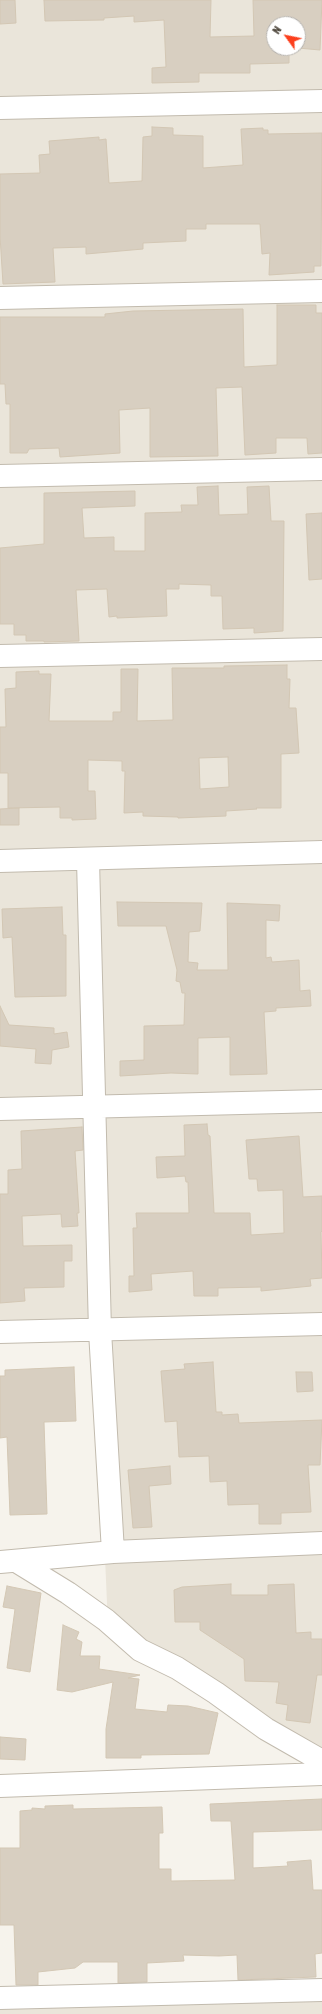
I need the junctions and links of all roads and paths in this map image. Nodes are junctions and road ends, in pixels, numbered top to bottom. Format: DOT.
graph roads {
  1 [pos="322,101"];
  2 [pos="0,108"];
  3 [pos="322,291"];
  4 [pos="0,298"];
  5 [pos="322,469"];
  6 [pos="0,476"];
  7 [pos="322,648"];
  8 [pos="0,656"];
  9 [pos="322,852"];
  10 [pos="88,860"];
  11 [pos="0,862"];
  12 [pos="322,1101"];
  13 [pos="93,1107"];
  14 [pos="0,1109"];
  15 [pos="322,1324"];
  16 [pos="100,1331"];
  17 [pos="0,1332"];
  18 [pos="322,1543"];
  19 [pos="113,1552"];
  20 [pos="8,1561"];
  21 [pos="322,1761"];
  22 [pos="322,1774"];
  23 [pos="0,1786"];
  24 [pos="322,1990"];
  25 [pos="0,1998"];
  1 -- 2 [label="street"];
  3 -- 4 [label="street"];
  5 -- 6 [label="street"];
  7 -- 8 [label="street"];
  9 -- 10 [label="street"];
  10 -- 11 [label="street"];
  10 -- 13 [label="street"];
  12 -- 13 [label="street"];
  13 -- 14 [label="street"];
  13 -- 16 [label="street"];
  15 -- 16 [label="street"];
  16 -- 17 [label="street"];
  16 -- 19 [label="street"];
  18 -- 19 [label="street"];
  19 -- 20 [label="street"];
  20 -- 21 [label="street"];
  22 -- 23 [label="street"];
  24 -- 25 [label="street"];
}
